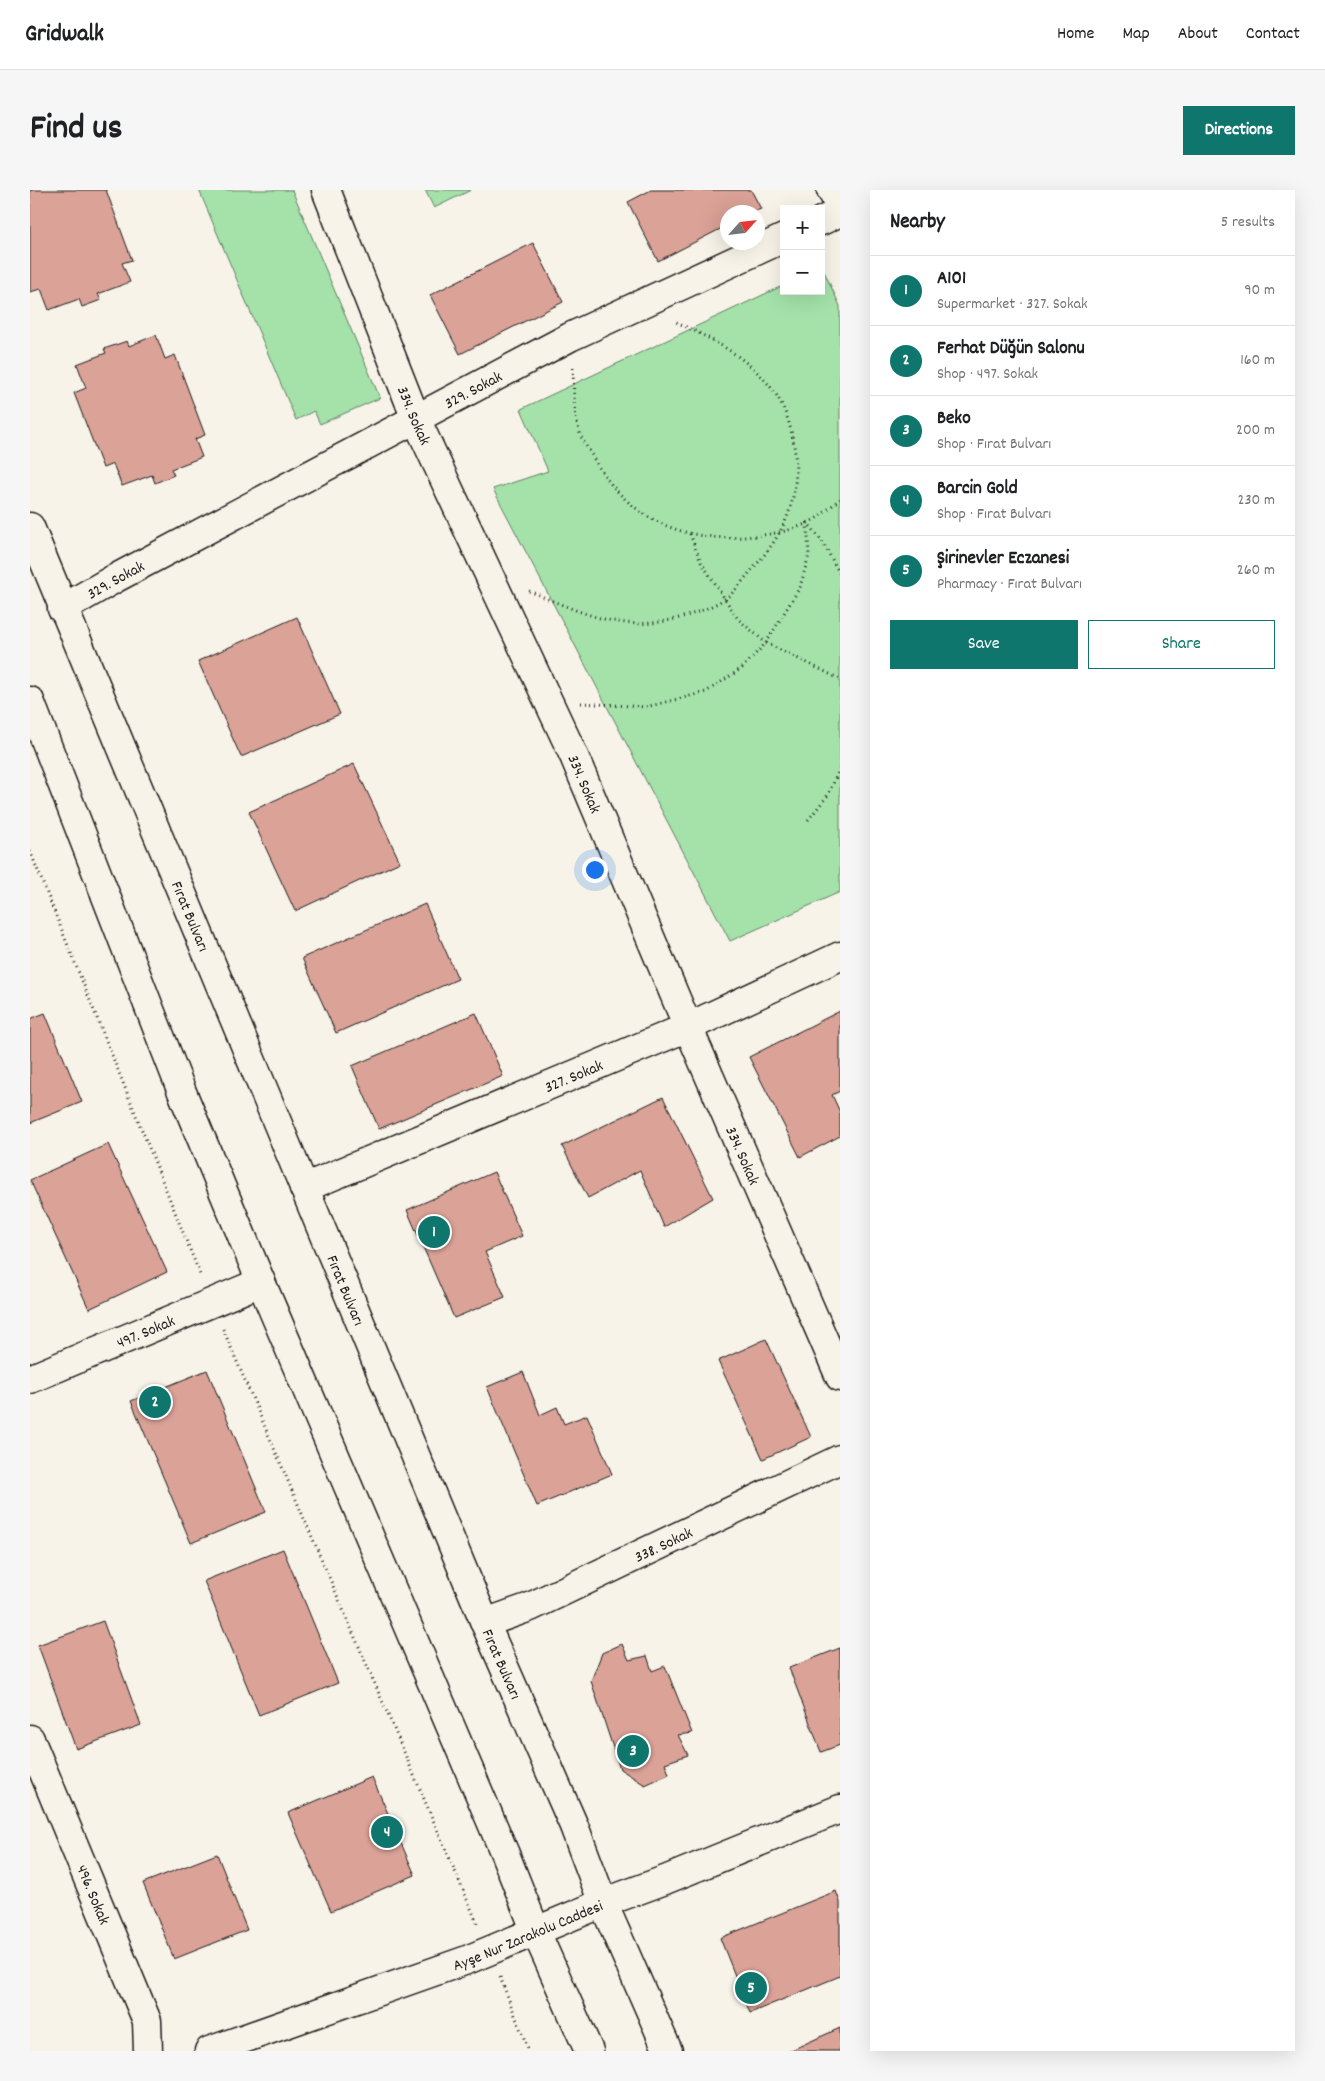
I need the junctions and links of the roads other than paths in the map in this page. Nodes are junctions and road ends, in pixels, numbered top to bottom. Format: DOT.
graph roads {
  1 [pos="326,190"];
  2 [pos="831,190"];
  3 [pos="840,206"];
  4 [pos="840,212"];
  5 [pos="825,219"];
  6 [pos="780,240"];
  7 [pos="416,419"];
  8 [pos="30,527"];
  9 [pos="62,609"];
  10 [pos="30,701"];
  11 [pos="840,956"];
  12 [pos="688,1027"];
  13 [pos="304,1188"];
  14 [pos="261,1282"];
  15 [pos="840,1377"];
  16 [pos="30,1379"];
  17 [pos="840,1459"];
  18 [pos="485,1623"];
  19 [pos="30,1740"];
  20 [pos="840,1809"];
  21 [pos="603,1903"];
  22 [pos="536,1932"];
  23 [pos="148,2051"];
  24 [pos="210,2051"];
  25 [pos="589,2051"];
  26 [pos="668,2051"];
  1 -- 7 [label="street, 334. Sokak"];
  2 -- 3 [label="street"];
  4 -- 5 [label="street"];
  6 -- 7 [label="street, 329. Sokak"];
  7 -- 9 [label="street, 329. Sokak"];
  7 -- 12 [label="street, 334. Sokak"];
  8 -- 9 [label="street, Fırat Bulvarı"];
  9 -- 13 [label="street, Fırat Bulvarı"];
  10 -- 14 [label="street"];
  11 -- 12 [label="street, 327. Sokak"];
  12 -- 13 [label="street, 327. Sokak"];
  12 -- 15 [label="street, 334. Sokak"];
  13 -- 18 [label="street, Fırat Bulvarı"];
  14 -- 16 [label="street, 497. Sokak"];
  14 -- 22 [label="street"];
  17 -- 18 [label="street, 338. Sokak"];
  18 -- 21 [label="street, Fırat Bulvarı"];
  19 -- 23 [label="street, 496. Sokak"];
  20 -- 21 [label="street, Ayşe Nur Zarakolu Caddesi"];
  21 -- 22 [label="street, Ayşe Nur Zarakolu Caddesi"];
  21 -- 26 [label="street, Fırat Bulvarı"];
  22 -- 24 [label="street, Ayşe Nur Zarakolu Caddesi"];
  22 -- 25 [label="street"];
}
